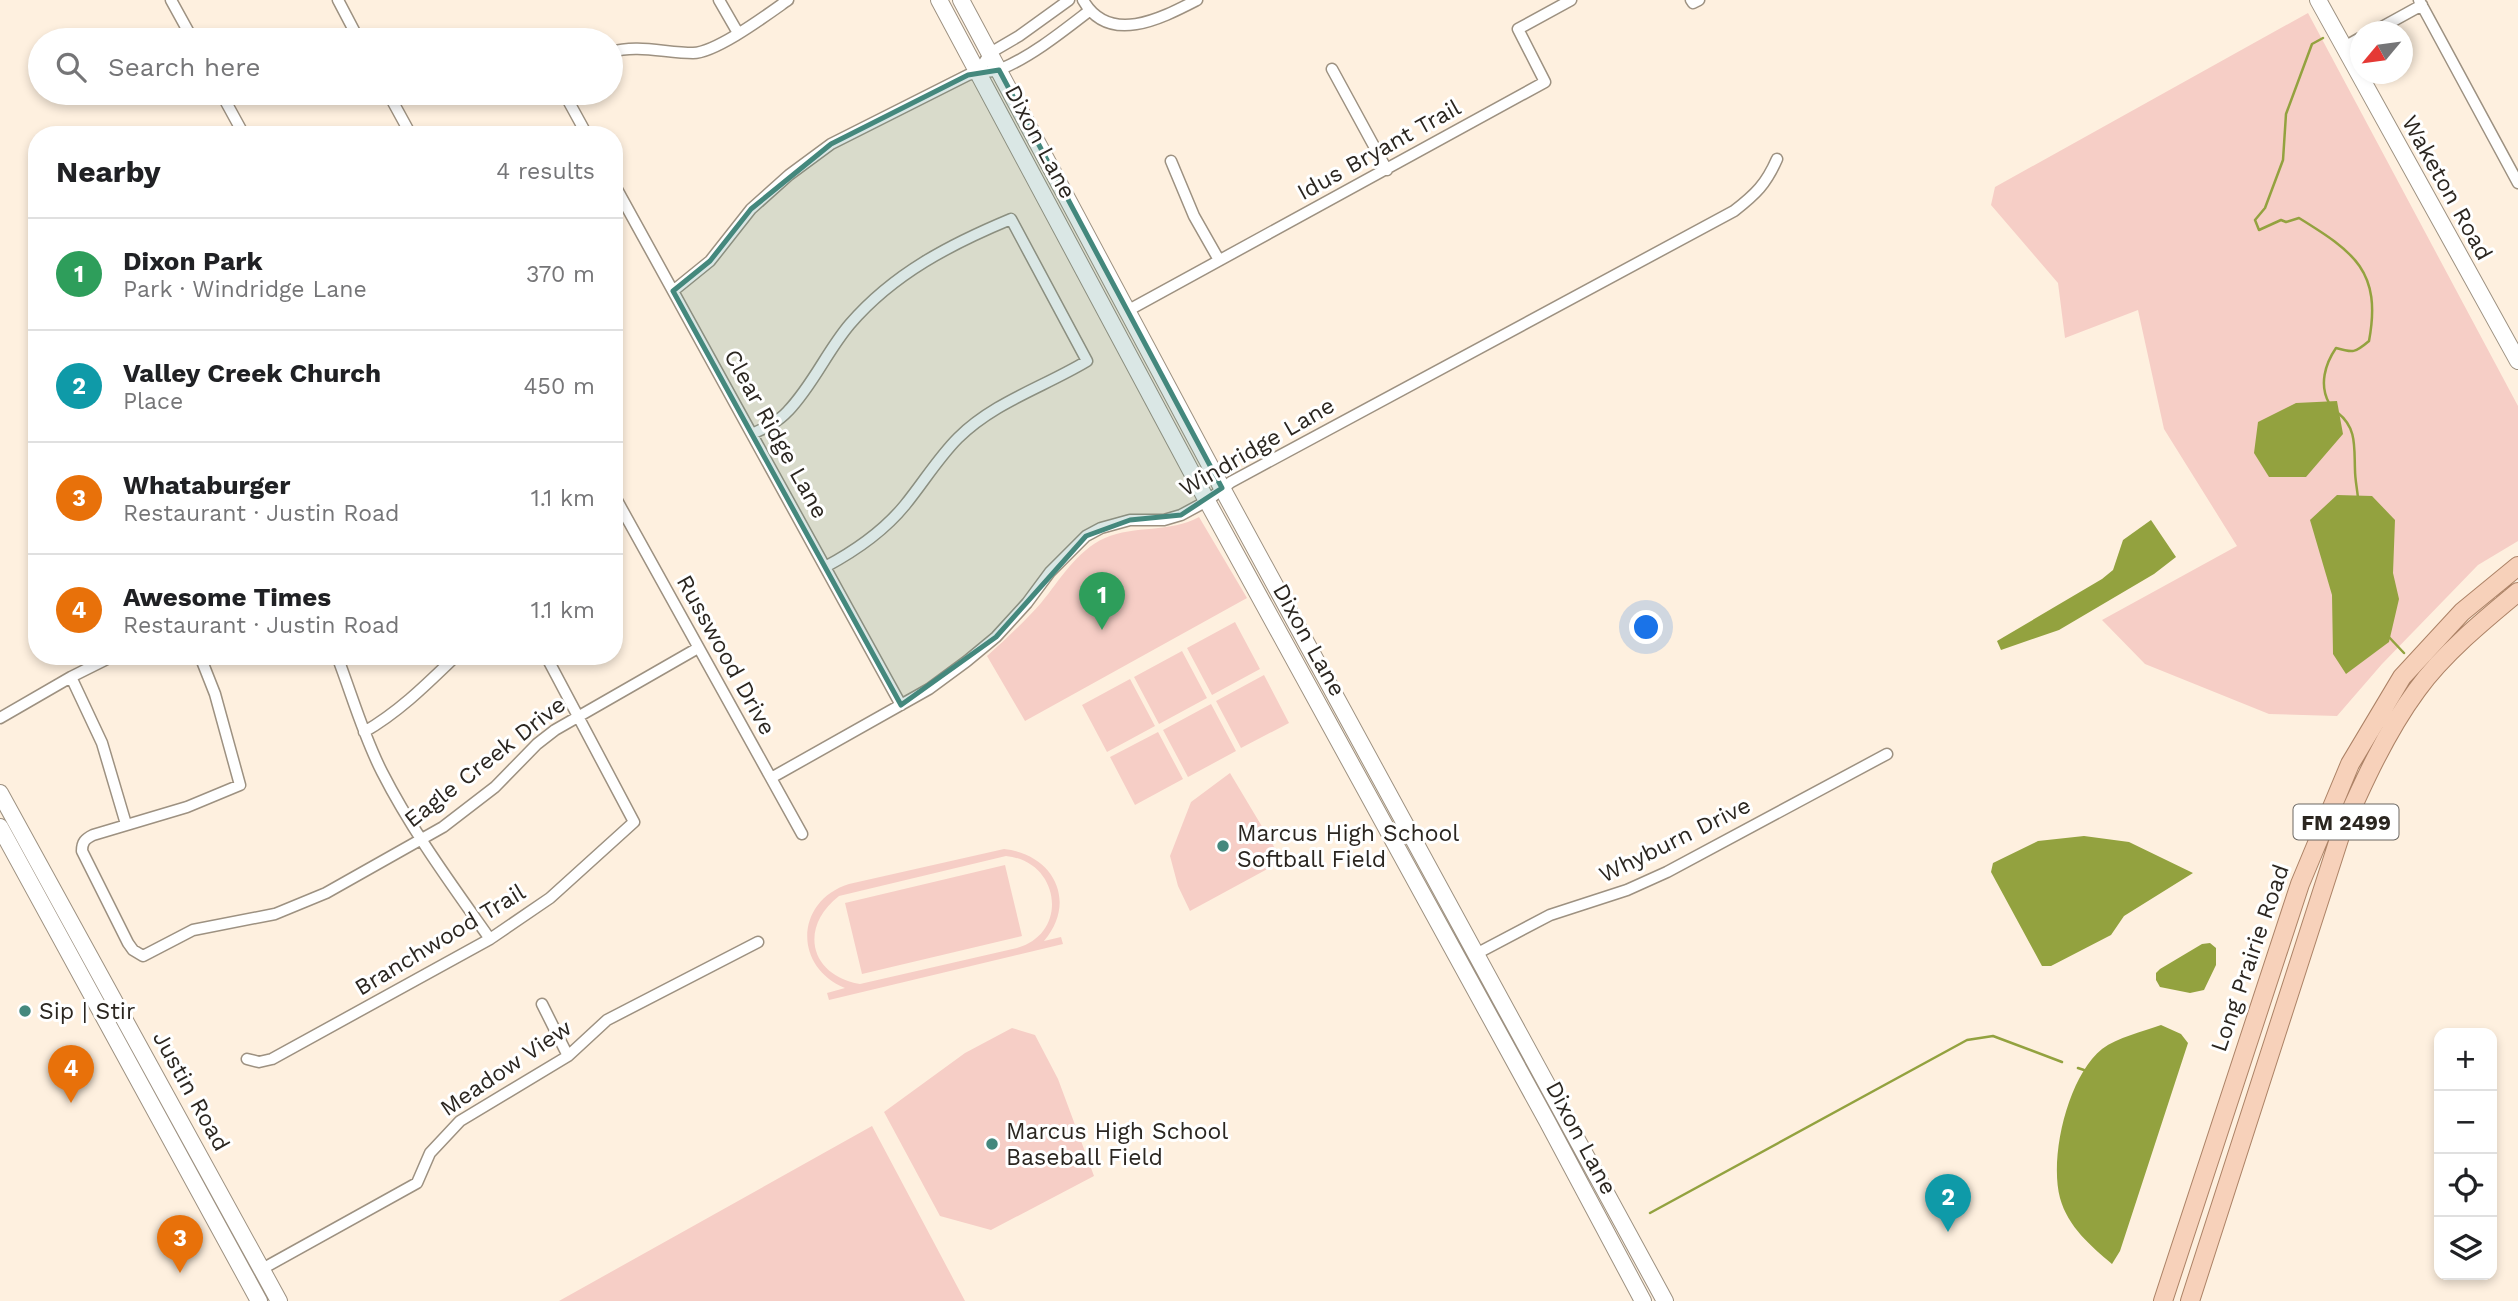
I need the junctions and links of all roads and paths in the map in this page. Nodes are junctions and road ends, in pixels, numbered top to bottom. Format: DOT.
graph roads {
  1 [pos="171,0"];
  2 [pos="338,0"];
  3 [pos="719,0"];
  4 [pos="788,0"];
  5 [pos="939,0"];
  6 [pos="961,0"];
  7 [pos="1069,0"];
  8 [pos="1197,0"];
  9 [pos="1571,0"];
  10 [pos="1691,0"];
  11 [pos="1699,0"];
  12 [pos="2318,0"];
  13 [pos="2421,3"];
  14 [pos="1086,5"];
  15 [pos="2391,21"];
  16 [pos="186,28"];
  17 [pos="353,28"];
  18 [pos="738,33"];
  19 [pos="2350,44"];
  20 [pos="2344,47"];
  21 [pos="623,51"];
  22 [pos="990,53"];
  23 [pos="1332,69"];
  24 [pos="999,70"];
  25 [pos="978,72"];
  26 [pos="228,105"];
  27 [pos="395,105"];
  28 [pos="571,105"];
  29 [pos="239,126"];
  30 [pos="406,126"];
  31 [pos="582,126"];
  32 [pos="1777,159"];
  33 [pos="1171,161"];
  34 [pos="1387,170"];
  35 [pos="2518,183"];
  36 [pos="623,206"];
  37 [pos="1219,260"];
  38 [pos="673,291"];
  39 [pos="1128,311"];
  40 [pos="2518,361"];
  41 [pos="752,435"];
  42 [pos="1222,488"];
  43 [pos="1207,501"];
  44 [pos="623,511"];
  45 [pos="2518,566"];
  46 [pos="825,567"];
  47 [pos="2518,592"];
  48 [pos="698,648"];
  49 [pos="95,665"];
  50 [pos="204,665"];
  51 [pos="340,665"];
  52 [pos="446,665"];
  53 [pos="552,665"];
  54 [pos="71,677"];
  55 [pos="901,705"];
  56 [pos="578,715"];
  57 [pos="0,718"];
  58 [pos="364,732"];
  59 [pos="1887,754"];
  60 [pos="771,778"];
  61 [pos="0,793"];
  62 [pos="126,824"];
  63 [pos="0,827"];
  64 [pos="802,834"];
  65 [pos="422,839"];
  66 [pos="490,939"];
  67 [pos="758,942"];
  68 [pos="1476,954"];
  69 [pos="542,1004"];
  70 [pos="2252,1030"];
  71 [pos="2276,1038"];
  72 [pos="568,1056"];
  73 [pos="247,1059"];
  74 [pos="1568,1122"];
  75 [pos="1552,1130"];
  76 [pos="262,1269"];
  77 [pos="259,1301"];
  78 [pos="279,1301"];
  79 [pos="1643,1301"];
  80 [pos="1665,1301"];
  81 [pos="2163,1301"];
  82 [pos="2189,1301"];
  1 -- 16 [label="street"];
  2 -- 17 [label="street"];
  3 -- 18 [label="street"];
  4 -- 18 [label="street"];
  5 -- 25 [label="main road, Dixon Lane"];
  6 -- 22 [label="main road, Dixon Lane"];
  7 -- 22 [label="street"];
  8 -- 14 [label="street"];
  9 -- 34 [label="street, Idus Bryant Trail"];
  10 -- 11 [label="street"];
  12 -- 20 [label="main road, Waketon Road"];
  13 -- 15 [label="street"];
  13 -- 35 [label="street"];
  14 -- 24 [label="street"];
  18 -- 21 [label="street"];
  19 -- 20 [label="street"];
  20 -- 40 [label="main road, Waketon Road"];
  22 -- 24 [label="main road, Dixon Lane"];
  22 -- 25 [label="street"];
  23 -- 34 [label="street"];
  24 -- 25 [label="street"];
  24 -- 39 [label="main road, Dixon Lane"];
  25 -- 38 [label="street"];
  25 -- 43 [label="main road, Dixon Lane"];
  26 -- 29 [label="street"];
  27 -- 30 [label="street"];
  28 -- 31 [label="street"];
  32 -- 42 [label="street, Windridge Lane"];
  33 -- 37 [label="street"];
  34 -- 37 [label="street, Idus Bryant Trail"];
  36 -- 38 [label="street, Clear Ridge Lane"];
  37 -- 39 [label="street, Idus Bryant Trail"];
  38 -- 41 [label="street, Clear Ridge Lane"];
  39 -- 42 [label="main road, Dixon Lane"];
  41 -- 46 [label="street, Clear Ridge Lane"];
  41 -- 46 [label="street"];
  42 -- 43 [label="street, Windridge Lane"];
  42 -- 68 [label="main road, Dixon Lane"];
  43 -- 55 [label="street, Windridge Lane"];
  43 -- 75 [label="main road, Dixon Lane"];
  44 -- 48 [label="street, Russwood Drive"];
  45 -- 70 [label="main road, Long Prairie Road / FM 2499"];
  46 -- 55 [label="street, Clear Ridge Lane"];
  47 -- 71 [label="main road, Long Prairie Road / FM 2499"];
  48 -- 56 [label="street, Eagle Creek Drive"];
  48 -- 60 [label="street, Russwood Drive"];
  49 -- 54 [label="street"];
  50 -- 62 [label="street"];
  51 -- 58 [label="street"];
  52 -- 58 [label="street"];
  53 -- 56 [label="street"];
  54 -- 57 [label="street"];
  54 -- 62 [label="street"];
  55 -- 60 [label="street, Windridge Lane"];
  56 -- 65 [label="street, Eagle Creek Drive"];
  56 -- 66 [label="street, Branchwood Trail"];
  58 -- 65 [label="street"];
  59 -- 68 [label="street, Whyburn Drive"];
  60 -- 64 [label="street, Russwood Drive"];
  61 -- 76 [label="main road, Justin Road"];
  62 -- 65 [label="street, Eagle Creek Drive"];
  63 -- 77 [label="main road, Justin Road"];
  65 -- 66 [label="street"];
  66 -- 73 [label="street, Branchwood Trail"];
  67 -- 72 [label="street, Meadow View"];
  68 -- 74 [label="main road, Dixon Lane"];
  69 -- 72 [label="street"];
  70 -- 71 [label="main road"];
  70 -- 81 [label="main road, Long Prairie Road / FM 2499"];
  71 -- 82 [label="main road, Long Prairie Road / FM 2499"];
  72 -- 76 [label="street, Meadow View"];
  74 -- 75 [label="main road"];
  74 -- 80 [label="main road, Dixon Lane"];
  75 -- 79 [label="main road, Dixon Lane"];
  76 -- 78 [label="main road, Justin Road"];
}
